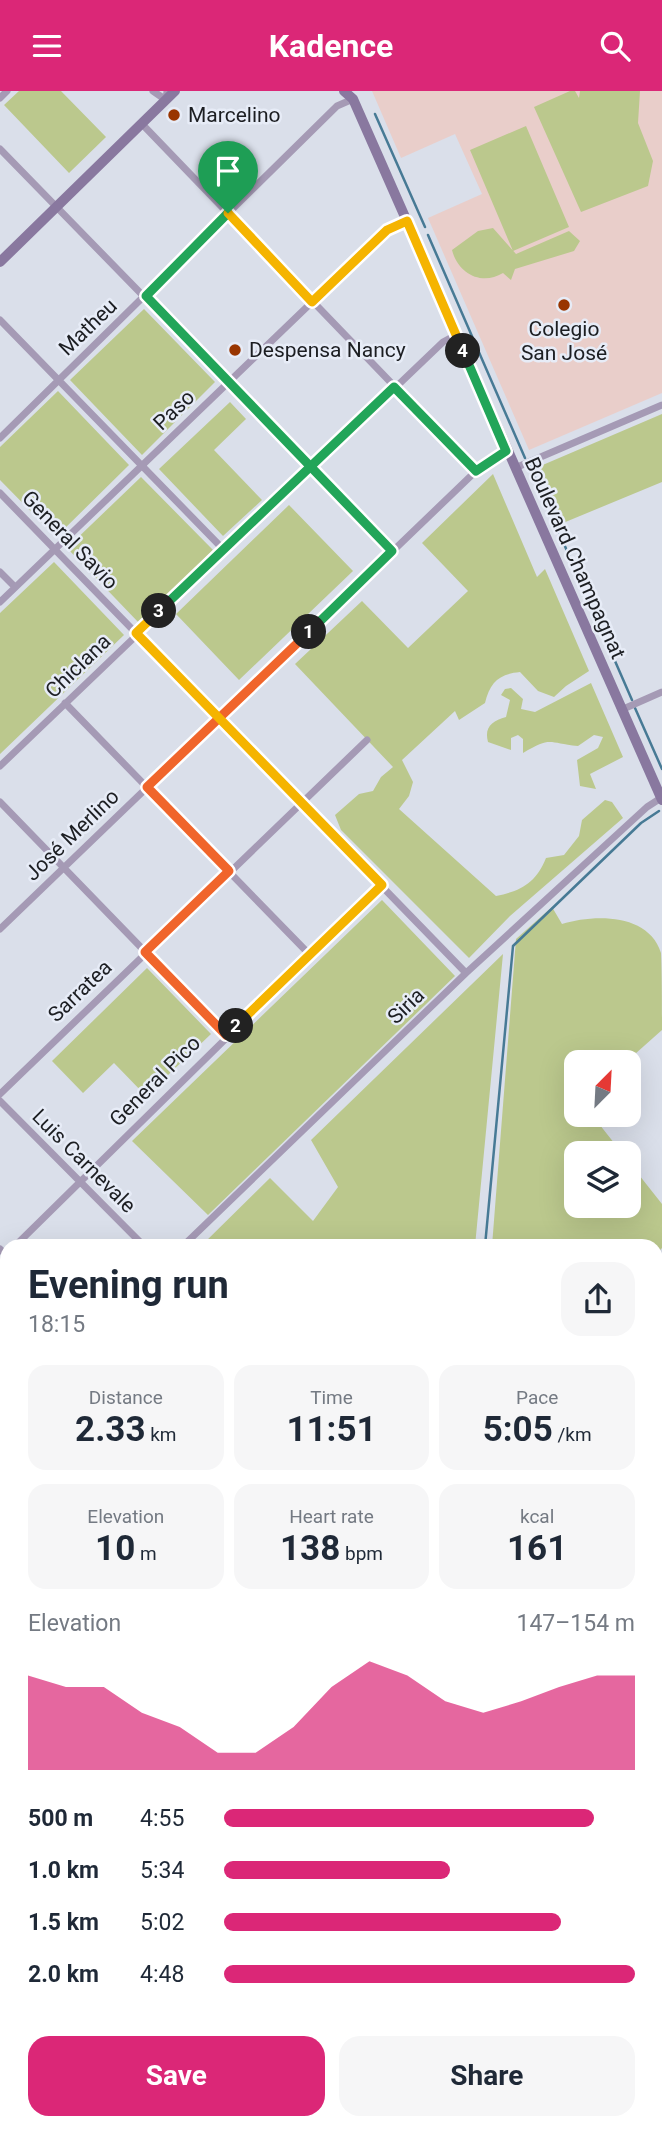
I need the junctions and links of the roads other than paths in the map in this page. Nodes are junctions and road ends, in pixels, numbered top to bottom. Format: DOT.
graph roads {
  1 [pos="8,91"];
  2 [pos="153,91"];
  3 [pos="174,91"];
  4 [pos="344,91"];
  5 [pos="167,95"];
  6 [pos="353,95"];
  7 [pos="0,98"];
  8 [pos="142,124"];
  9 [pos="0,149"];
  10 [pos="57,207"];
  11 [pos="228,213"];
  12 [pos="407,221"];
  13 [pos="0,262"];
  14 [pos="146,296"];
  15 [pos="312,302"];
  16 [pos="0,320"];
  17 [pos="456,335"];
  18 [pos="59,380"];
  19 [pos="228,381"];
  20 [pos="394,387"];
  21 [pos="662,405"];
  22 [pos="0,438"];
  23 [pos="506,451"];
  24 [pos="141,466"];
  25 [pos="310,466"];
  26 [pos="514,469"];
  27 [pos="476,471"];
  28 [pos="0,493"];
  29 [pos="55,549"];
  30 [pos="223,549"];
  31 [pos="392,551"];
  32 [pos="0,572"];
  33 [pos="15,587"];
  34 [pos="0,602"];
  35 [pos="136,633"];
  36 [pos="662,692"];
  37 [pos="65,703"];
  38 [pos="621,711"];
  39 [pos="221,718"];
  40 [pos="367,740"];
  41 [pos="0,766"];
  42 [pos="147,787"];
  43 [pos="662,799"];
  44 [pos="0,802"];
  45 [pos="301,802"];
  46 [pos="63,868"];
  47 [pos="229,871"];
  48 [pos="382,885"];
  49 [pos="0,929"];
  50 [pos="145,952"];
  51 [pos="310,955"];
  52 [pos="466,973"];
  53 [pos="226,1035"];
  54 [pos="0,1094"];
  55 [pos="0,1101"];
  56 [pos="79,1181"];
  57 [pos="22,1239"];
  58 [pos="137,1239"];
  59 [pos="190,1239"];
  1 -- 7 [label="street"];
  2 -- 5 [label="street"];
  3 -- 5 [label="main road"];
  4 -- 6 [label="main road, Boulevard Champagnat"];
  5 -- 8 [label="main road"];
  6 -- 11 [label="street, Matheu"];
  6 -- 12 [label="main road, Boulevard Champagnat"];
  8 -- 10 [label="main road"];
  8 -- 11 [label="street"];
  9 -- 10 [label="street"];
  10 -- 13 [label="main road"];
  10 -- 14 [label="street"];
  11 -- 14 [label="street, Matheu"];
  11 -- 15 [label="street"];
  12 -- 15 [label="street, Paso"];
  12 -- 17 [label="main road, Boulevard Champagnat"];
  14 -- 18 [label="street, Matheu"];
  14 -- 19 [label="street"];
  15 -- 19 [label="street, Paso"];
  15 -- 20 [label="street"];
  16 -- 18 [label="street"];
  17 -- 20 [label="street, Chiclana"];
  17 -- 23 [label="main road, Boulevard Champagnat"];
  18 -- 22 [label="street, Matheu"];
  18 -- 24 [label="street"];
  19 -- 24 [label="street, Paso"];
  19 -- 25 [label="street"];
  20 -- 25 [label="street, Chiclana"];
  20 -- 27 [label="street"];
  21 -- 26 [label="street"];
  23 -- 26 [label="main road, Boulevard Champagnat"];
  23 -- 27 [label="street, José Merlino"];
  24 -- 29 [label="street, Paso"];
  24 -- 30 [label="street"];
  25 -- 30 [label="street, Chiclana"];
  25 -- 31 [label="street"];
  26 -- 38 [label="main road, Boulevard Champagnat"];
  27 -- 31 [label="street, José Merlino"];
  28 -- 29 [label="street, General Savio"];
  29 -- 33 [label="street, Paso"];
  29 -- 35 [label="street, General Savio"];
  30 -- 35 [label="street, Chiclana"];
  31 -- 39 [label="street, José Merlino"];
  32 -- 33 [label="street"];
  33 -- 34 [label="street, Paso"];
  35 -- 37 [label="street, Chiclana"];
  35 -- 39 [label="street, General Savio"];
  36 -- 38 [label="street"];
  37 -- 41 [label="street, Chiclana"];
  37 -- 42 [label="street"];
  38 -- 43 [label="main road, Boulevard Champagnat"];
  39 -- 42 [label="street, José Merlino"];
  39 -- 45 [label="street, General Savio"];
  40 -- 45 [label="street, Sarratea"];
  42 -- 46 [label="street, José Merlino"];
  42 -- 47 [label="street"];
  43 -- 52 [label="street, Siria"];
  44 -- 46 [label="street"];
  45 -- 47 [label="street, Sarratea"];
  45 -- 48 [label="street, General Savio"];
  46 -- 49 [label="street, José Merlino"];
  46 -- 50 [label="street"];
  47 -- 50 [label="street, Sarratea"];
  47 -- 51 [label="street"];
  48 -- 51 [label="street, General Pico"];
  48 -- 52 [label="street, General Savio"];
  50 -- 53 [label="street"];
  50 -- 54 [label="street, Sarratea"];
  51 -- 53 [label="street, General Pico"];
  52 -- 59 [label="street, Siria"];
  53 -- 56 [label="street, General Pico"];
  55 -- 56 [label="street, Luis Carnevale"];
  56 -- 57 [label="street, General Pico"];
  56 -- 58 [label="street, Luis Carnevale"];
}
